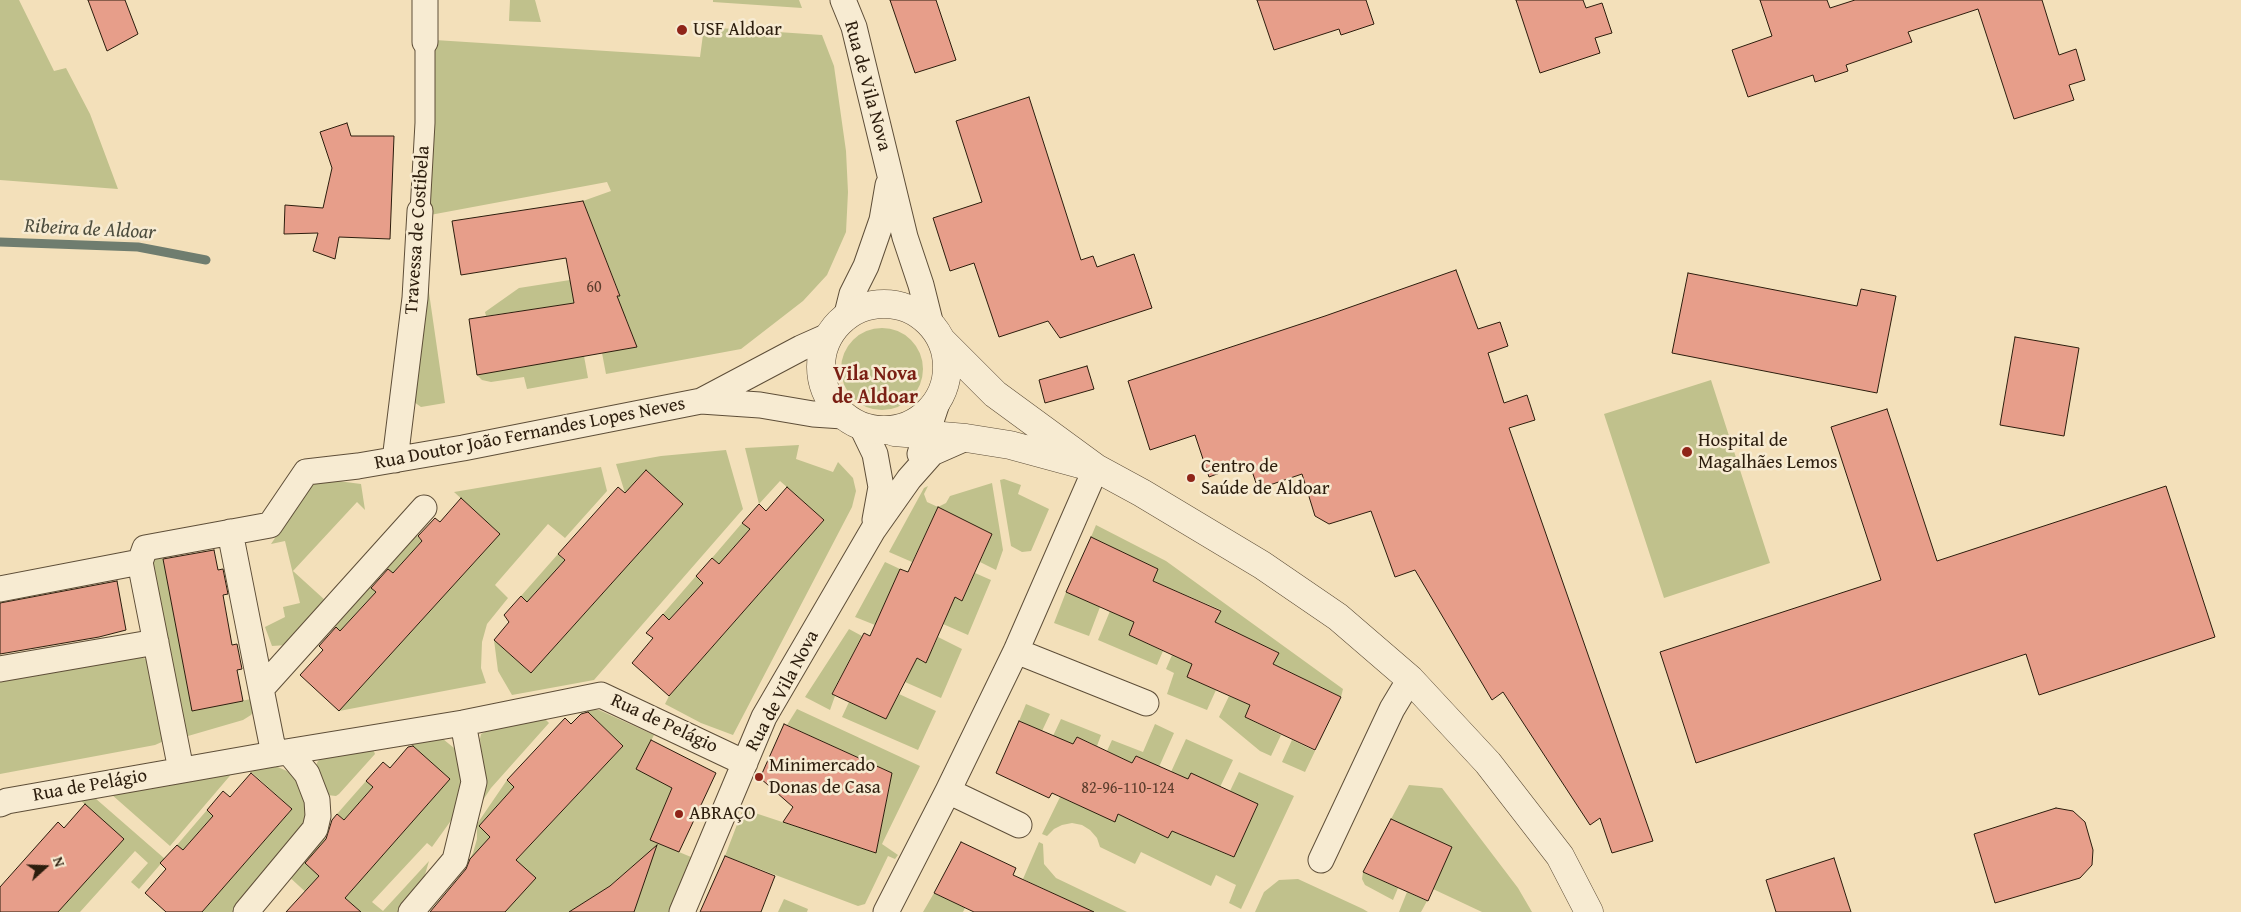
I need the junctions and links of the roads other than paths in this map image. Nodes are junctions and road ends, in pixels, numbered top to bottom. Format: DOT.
graph roads {
  1 [pos="426,0"];
  2 [pos="843,0"];
  3 [pos="425,42"];
  4 [pos="889,172"];
  5 [pos="420,211"];
  6 [pos="848,314"];
  7 [pos="936,333"];
  8 [pos="828,336"];
  9 [pos="938,400"];
  10 [pos="701,401"];
  11 [pos="863,425"];
  12 [pos="927,435"];
  13 [pos="966,438"];
  14 [pos="395,460"];
  15 [pos="1096,468"];
  16 [pos="909,479"];
  17 [pos="424,508"];
  18 [pos="873,530"];
  19 [pos="230,532"];
  20 [pos="142,555"];
  21 [pos="0,589"];
  22 [pos="156,642"];
  23 [pos="1016,651"];
  24 [pos="0,669"];
  25 [pos="1410,679"];
  26 [pos="261,689"];
  27 [pos="1146,703"];
  28 [pos="462,723"];
  29 [pos="283,752"];
  30 [pos="745,762"];
  31 [pos="181,770"];
  32 [pos="948,791"];
  33 [pos="0,804"];
  34 [pos="1019,826"];
  35 [pos="1321,860"];
  36 [pos="246,912"];
  37 [pos="411,912"];
  38 [pos="682,912"];
  39 [pos="886,912"];
  40 [pos="1589,912"];
  1 -- 3 [label="street, Travessa de Costibela"];
  2 -- 4 [label="street, Rua de Vila Nova"];
  3 -- 5 [label="street, Travessa de Costibela"];
  4 -- 6 [label="street, Rua de Vila Nova"];
  4 -- 7 [label="street, Rua de Vila Nova"];
  5 -- 14 [label="street, Travessa de Costibela"];
  6 -- 7 [label="street"];
  6 -- 8 [label="street"];
  7 -- 9 [label="street"];
  7 -- 15 [label="street"];
  8 -- 10 [label="street, Rua Doutor João Fernandes Lopes Neves"];
  8 -- 11 [label="street"];
  9 -- 11 [label="street"];
  9 -- 12 [label="street, Rua de Vila Nova"];
  10 -- 11 [label="street, Rua Doutor João Fernandes Lopes Neves"];
  10 -- 14 [label="street, Rua Doutor João Fernandes Lopes Neves"];
  11 -- 12 [label="street"];
  11 -- 18 [label="street, Rua de Vila Nova"];
  12 -- 13 [label="street"];
  12 -- 16 [label="street, Rua de Vila Nova"];
  13 -- 15 [label="street"];
  13 -- 16 [label="street, Rua de Vila Nova"];
  14 -- 19 [label="street, Rua Doutor João Fernandes Lopes Neves"];
  15 -- 23 [label="street"];
  15 -- 25 [label="street"];
  16 -- 18 [label="street, Rua de Vila Nova"];
  17 -- 26 [label="street"];
  18 -- 30 [label="street, Rua de Vila Nova"];
  19 -- 20 [label="street, Rua Doutor João Fernandes Lopes Neves"];
  19 -- 26 [label="street"];
  20 -- 21 [label="street, Rua Doutor João Fernandes Lopes Neves"];
  20 -- 22 [label="street"];
  22 -- 24 [label="street"];
  22 -- 31 [label="street"];
  23 -- 27 [label="street"];
  23 -- 32 [label="street"];
  25 -- 35 [label="street"];
  25 -- 40 [label="street"];
  26 -- 29 [label="street"];
  28 -- 29 [label="street, Rua de Pelágio"];
  28 -- 30 [label="street, Rua de Pelágio"];
  28 -- 37 [label="street"];
  29 -- 31 [label="street, Rua de Pelágio"];
  29 -- 36 [label="street"];
  30 -- 38 [label="street, Rua de Vila Nova"];
  31 -- 33 [label="street, Rua de Pelágio"];
  32 -- 34 [label="street"];
  32 -- 39 [label="street"];
}
